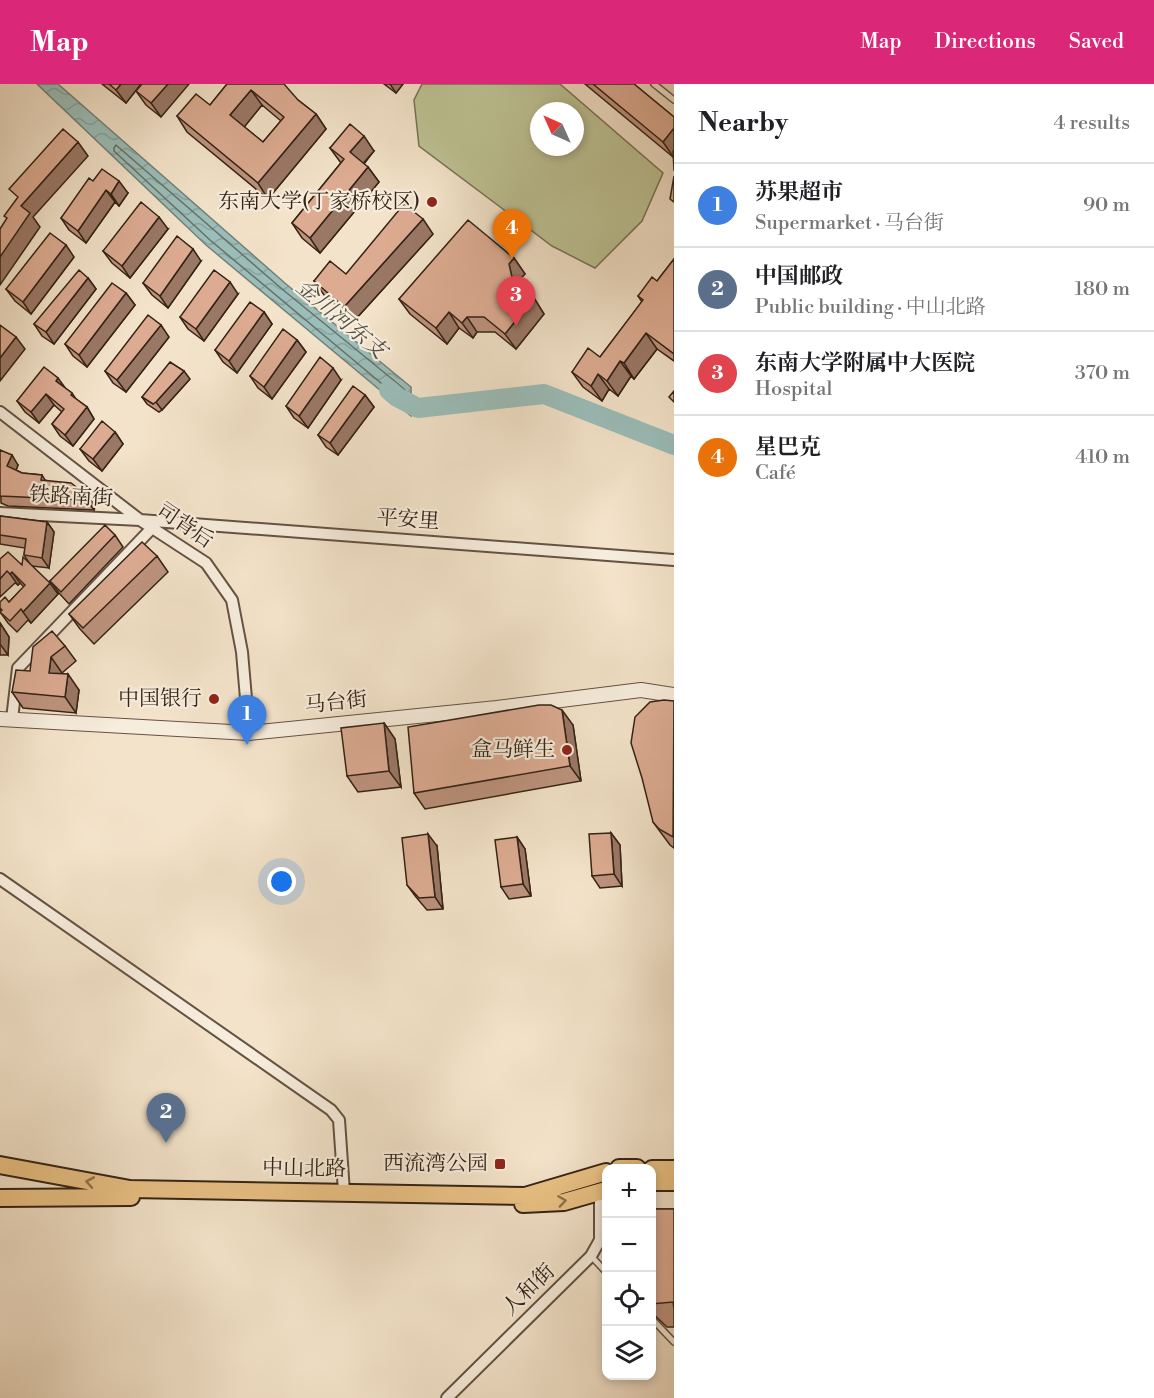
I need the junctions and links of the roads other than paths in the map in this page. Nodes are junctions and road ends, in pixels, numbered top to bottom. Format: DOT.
graph roads {
  1 [pos="654,84"];
  2 [pos="674,100"];
  3 [pos="0,412"];
  4 [pos="0,513"];
  5 [pos="140,520"];
  6 [pos="152,528"];
  7 [pos="674,560"];
  8 [pos="674,694"];
  9 [pos="6,719"];
  10 [pos="249,733"];
  11 [pos="0,879"];
  12 [pos="0,1165"];
  13 [pos="656,1169"];
  14 [pos="674,1169"];
  15 [pos="602,1173"];
  16 [pos="656,1182"];
  17 [pos="674,1182"];
  18 [pos="602,1191"];
  19 [pos="344,1192"];
  20 [pos="0,1198"];
  21 [pos="602,1207"];
  22 [pos="591,1256"];
  23 [pos="602,1268"];
  24 [pos="656,1324"];
  25 [pos="674,1342"];
  26 [pos="447,1398"];
  1 -- 2 [label="lane"];
  3 -- 5 [label="street, 司背后"];
  4 -- 5 [label="street, 铁路南街"];
  5 -- 6 [label="street, 司背后"];
  5 -- 7 [label="street, 平安里"];
  6 -- 9 [label="street"];
  6 -- 10 [label="street, 司背后"];
  8 -- 10 [label="street, 马台街"];
  9 -- 10 [label="street, 马台街"];
  11 -- 19 [label="street"];
  19 -- 12 [label="main road, 中山北路, one-way"];
  13 -- 14 [label="main road"];
  15 -- 19 [label="main road, 中山北路"];
  16 -- 17 [label="main road"];
  20 -- 18 [label="main road, 中山北路, one-way"];
  21 -- 22 [label="street, 人和街"];
  22 -- 23 [label="lane"];
  22 -- 26 [label="street, 人和街"];
  24 -- 25 [label="lane"];
}
